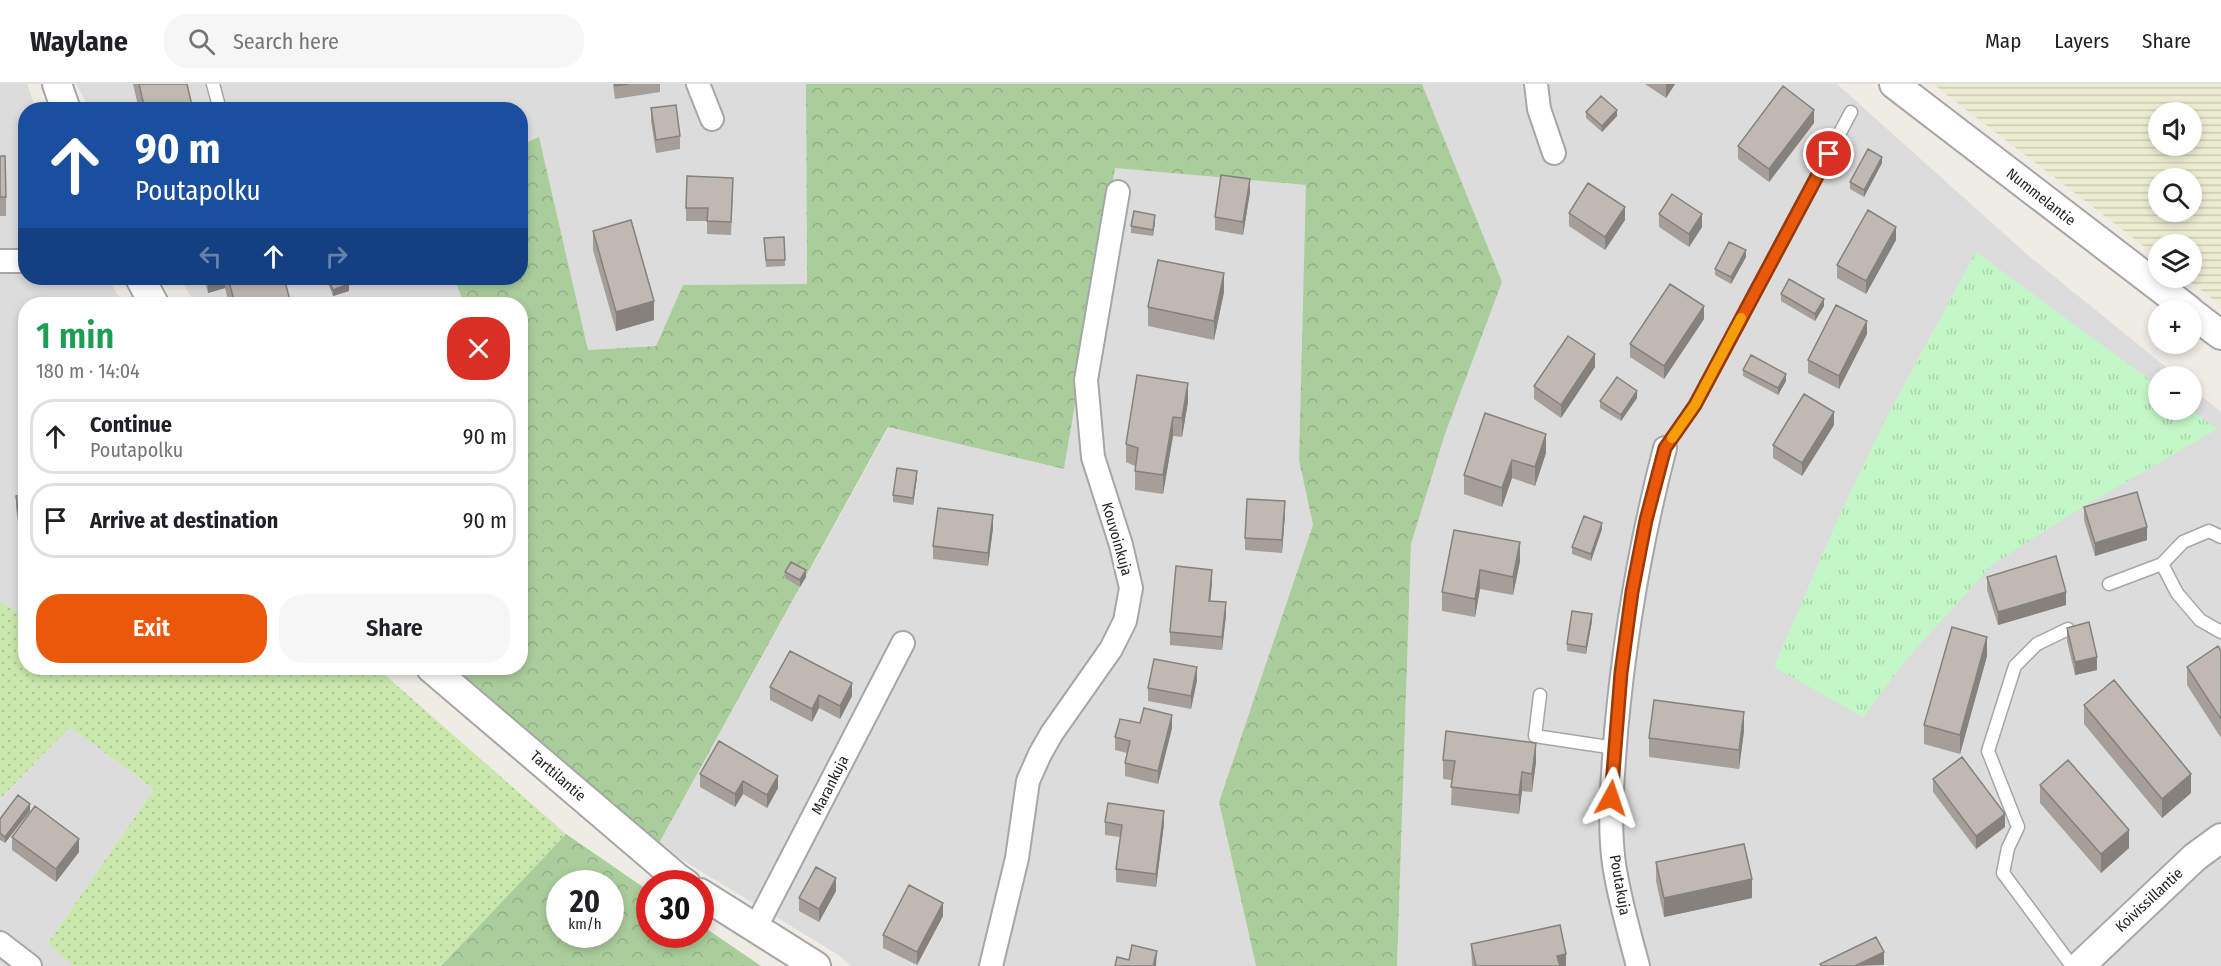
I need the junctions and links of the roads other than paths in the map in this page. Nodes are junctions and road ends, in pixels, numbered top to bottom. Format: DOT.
graph roads {
  1 [pos="57,84"];
  2 [pos="213,84"];
  3 [pos="698,84"];
  4 [pos="1536,84"];
  5 [pos="1894,84"];
  6 [pos="63,102"];
  7 [pos="218,102"];
  8 [pos="1851,112"];
  9 [pos="712,119"];
  10 [pos="1554,153"];
  11 [pos="1118,192"];
  12 [pos="0,261"];
  13 [pos="18,261"];
  14 [pos="2174,300"];
  15 [pos="2202,321"];
  16 [pos="2221,335"];
  17 [pos="1665,448"];
  18 [pos="2221,537"];
  19 [pos="2162,564"];
  20 [pos="2109,584"];
  21 [pos="2068,629"];
  22 [pos="2221,632"];
  23 [pos="903,643"];
  24 [pos="439,675"];
  25 [pos="1540,695"];
  26 [pos="1615,748"];
  27 [pos="2221,838"];
  28 [pos="668,870"];
  29 [pos="714,901"];
  30 [pos="756,927"];
  31 [pos="0,943"];
  32 [pos="30,966"];
  33 [pos="816,966"];
  34 [pos="991,966"];
  35 [pos="1638,966"];
  36 [pos="2072,966"];
  37 [pos="2080,966"];
  1 -- 6 [label="street"];
  2 -- 7 [label="lane"];
  3 -- 9 [label="street"];
  4 -- 10 [label="street"];
  5 -- 14 [label="street, Nummelantie"];
  8 -- 17 [label="lane"];
  11 -- 34 [label="street, Kouvoinkuja"];
  12 -- 13 [label="street"];
  15 -- 16 [label="street, Nummelantie"];
  17 -- 26 [label="street, Poutakuja"];
  18 -- 19 [label="lane"];
  19 -- 20 [label="lane"];
  19 -- 22 [label="lane"];
  21 -- 36 [label="lane"];
  23 -- 30 [label="street, Marankuja"];
  24 -- 28 [label="street, Tarttilantie"];
  25 -- 26 [label="lane"];
  26 -- 35 [label="street, Poutakuja"];
  27 -- 37 [label="street, Koivissillantie"];
  29 -- 30 [label="street"];
  30 -- 33 [label="street"];
  31 -- 32 [label="street"];
}
